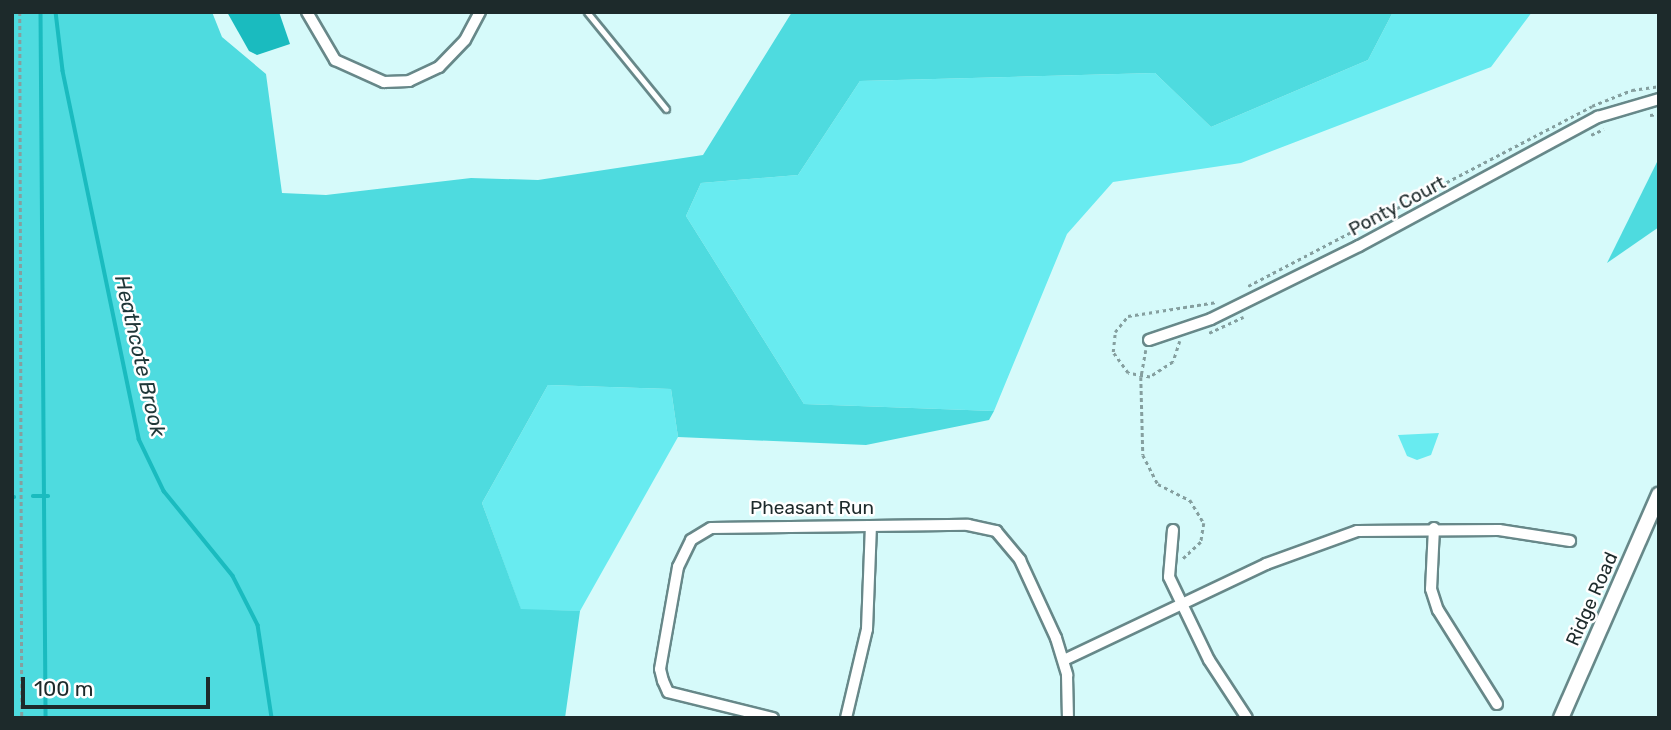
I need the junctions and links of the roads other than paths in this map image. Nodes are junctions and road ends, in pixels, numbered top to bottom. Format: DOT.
graph roads {
  1 [pos="307,12"];
  2 [pos="480,12"];
  3 [pos="587,12"];
  4 [pos="1659,99"];
  5 [pos="666,109"];
  6 [pos="1149,340"];
  7 [pos="1659,495"];
  8 [pos="871,526"];
  9 [pos="1434,528"];
  10 [pos="1174,530"];
  11 [pos="1570,541"];
  12 [pos="1182,605"];
  13 [pos="1064,660"];
  14 [pos="1497,704"];
  15 [pos="773,718"];
  16 [pos="846,718"];
  17 [pos="1068,718"];
  18 [pos="1247,718"];
  19 [pos="1561,718"];
  1 -- 2 [label="street"];
  3 -- 5 [label="lane"];
  4 -- 6 [label="street, Ponty Court"];
  7 -- 19 [label="street, Ridge Road"];
  8 -- 13 [label="street, Pheasant Run"];
  8 -- 15 [label="street, Pheasant Run"];
  8 -- 16 [label="street"];
  9 -- 11 [label="street"];
  9 -- 12 [label="street"];
  9 -- 14 [label="street"];
  10 -- 12 [label="street"];
  12 -- 13 [label="street"];
  12 -- 18 [label="street"];
  13 -- 17 [label="street, Pheasant Run"];
}
